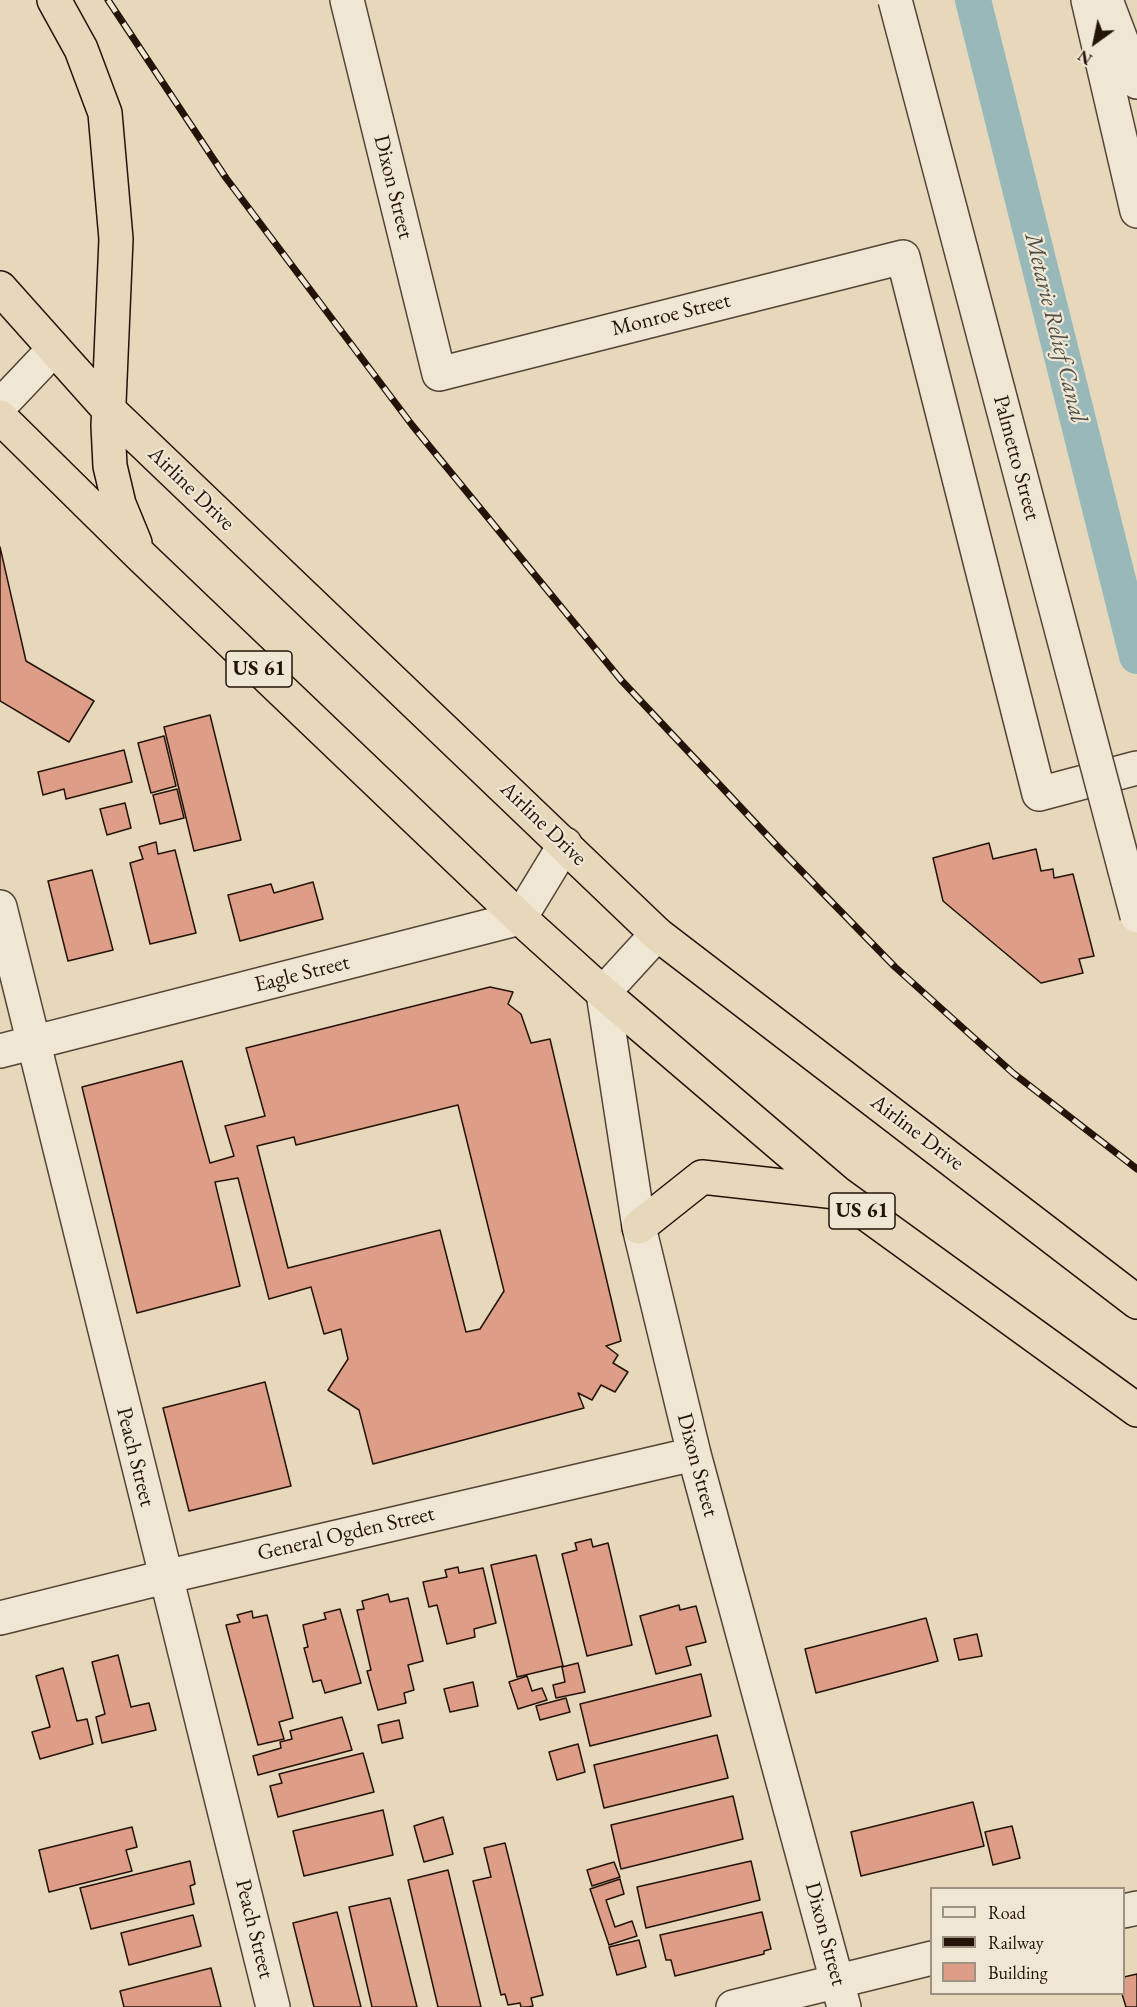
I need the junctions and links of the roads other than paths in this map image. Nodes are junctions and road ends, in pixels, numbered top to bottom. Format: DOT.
graph roads {
  1 [pos="54,0"];
  2 [pos="347,0"];
  3 [pos="895,0"];
  4 [pos="1088,0"];
  5 [pos="1106,0"];
  6 [pos="1137,82"];
  7 [pos="1137,211"];
  8 [pos="0,288"];
  9 [pos="53,350"];
  10 [pos="439,374"];
  11 [pos="0,406"];
  12 [pos="109,410"];
  13 [pos="0,417"];
  14 [pos="141,556"];
  15 [pos="1124,771"];
  16 [pos="565,844"];
  17 [pos="0,907"];
  18 [pos="1137,916"];
  19 [pos="520,918"];
  20 [pos="657,934"];
  21 [pos="603,993"];
  22 [pos="33,1042"];
  23 [pos="0,1051"];
  24 [pos="836,1191"];
  25 [pos="639,1227"];
  26 [pos="1137,1302"];
  27 [pos="1137,1410"];
  28 [pos="694,1454"];
  29 [pos="165,1576"];
  30 [pos="0,1618"];
  31 [pos="930,1959"];
  32 [pos="841,1994"];
  33 [pos="273,2007"];
  34 [pos="733,2007"];
  1 -- 12 [label="highway"];
  2 -- 10 [label="street, Dixon Street"];
  3 -- 18 [label="street, Palmetto Street, bridge"];
  4 -- 7 [label="street"];
  5 -- 6 [label="street"];
  8 -- 9 [label="highway, Airline Drive"];
  9 -- 11 [label="street"];
  9 -- 12 [label="highway, Airline Drive"];
  10 -- 15 [label="street, Monroe Street"];
  12 -- 14 [label="highway"];
  12 -- 16 [label="highway, Airline Drive"];
  13 -- 14 [label="highway, US 61"];
  14 -- 19 [label="highway, US 61"];
  16 -- 19 [label="street"];
  16 -- 20 [label="highway, Airline Drive"];
  17 -- 22 [label="street, Peach Street"];
  19 -- 21 [label="highway, US 61"];
  19 -- 22 [label="street, Eagle Street"];
  20 -- 21 [label="street"];
  20 -- 26 [label="highway, Airline Drive"];
  21 -- 24 [label="highway, US 61"];
  21 -- 25 [label="street, Dixon Street"];
  22 -- 23 [label="street, Eagle Street"];
  22 -- 29 [label="street, Peach Street"];
  24 -- 25 [label="highway"];
  24 -- 27 [label="highway, US 61"];
  25 -- 28 [label="street, Dixon Street"];
  28 -- 29 [label="street, General Ogden Street"];
  28 -- 32 [label="street, Dixon Street"];
  29 -- 30 [label="street, General Ogden Street"];
  29 -- 33 [label="street, Peach Street"];
  31 -- 32 [label="street"];
  32 -- 34 [label="street"];
}
